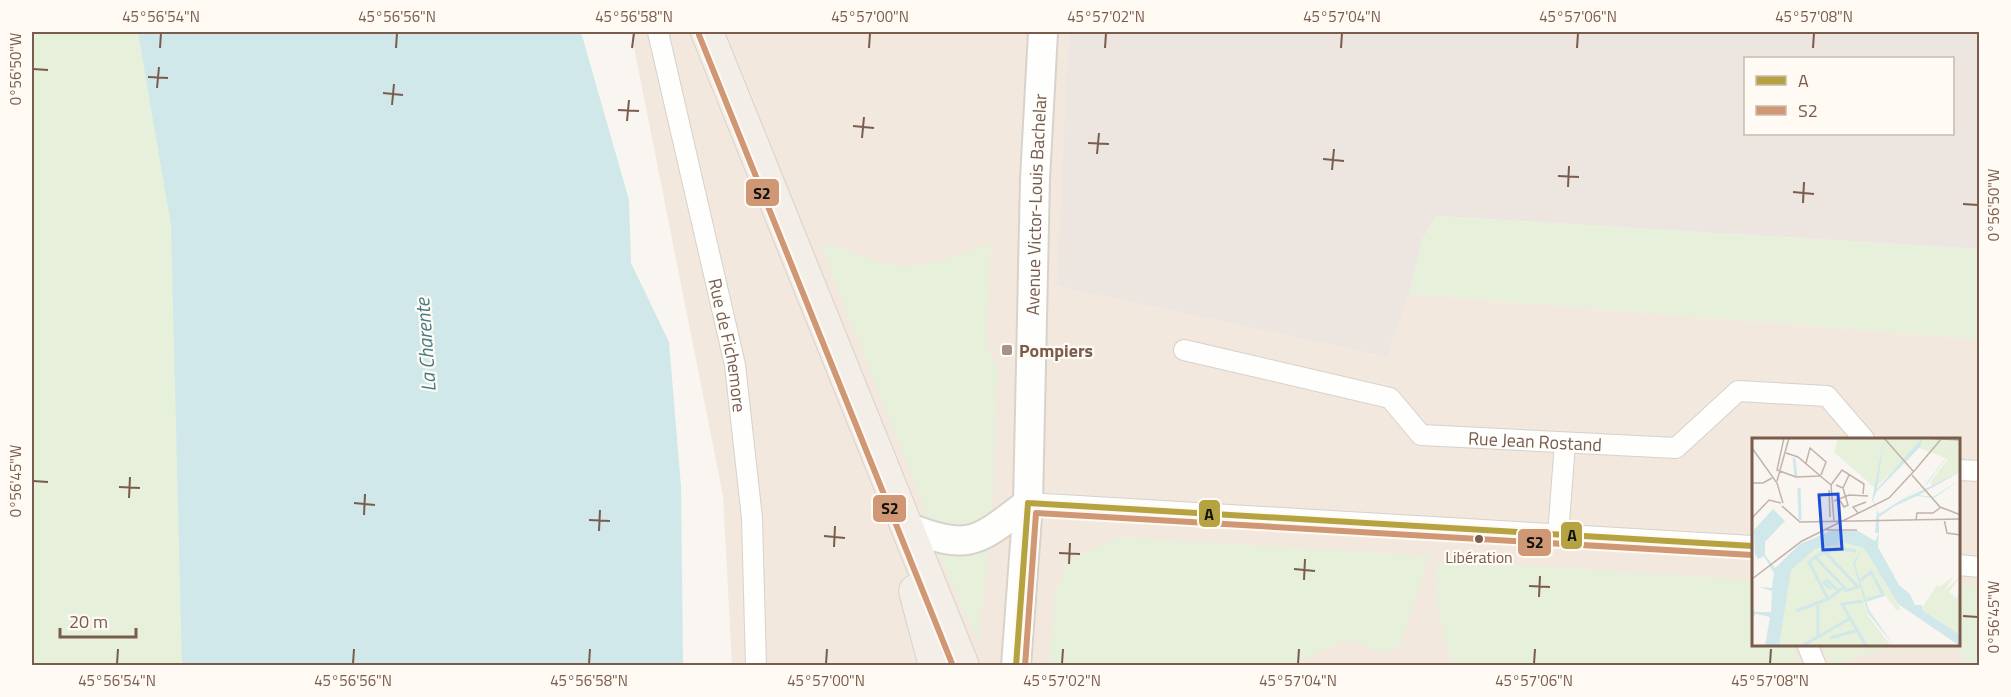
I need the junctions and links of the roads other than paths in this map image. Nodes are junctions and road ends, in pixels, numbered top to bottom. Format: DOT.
graph roads {
  1 [pos="658,32"];
  2 [pos="707,32"];
  3 [pos="1043,32"];
  4 [pos="1184,350"];
  5 [pos="1863,438"];
  6 [pos="1565,443"];
  7 [pos="878,456"];
  8 [pos="1960,470"];
  9 [pos="1980,471"];
  10 [pos="1028,503"];
  11 [pos="907,527"];
  12 [pos="1558,535"];
  13 [pos="1752,546"];
  14 [pos="1960,565"];
  15 [pos="1980,567"];
  16 [pos="1807,646"];
  17 [pos="756,666"];
  18 [pos="935,666"];
  19 [pos="963,666"];
  20 [pos="1016,666"];
  21 [pos="1816,666"];
  1 -- 17 [label="street, Rue de Fichemore"];
  2 -- 7 [label="main road"];
  3 -- 10 [label="main road, Avenue Victor-Louis Bachelar"];
  4 -- 6 [label="street, Rue Jean Rostand"];
  5 -- 6 [label="street, Rue Jean Rostand"];
  6 -- 12 [label="street"];
  7 -- 11 [label="main road"];
  7 -- 18 [label="main road"];
  8 -- 9 [label="street"];
  10 -- 11 [label="main road"];
  10 -- 12 [label="street"];
  10 -- 20 [label="main road, Avenue Victor-Louis Bachelar"];
  11 -- 19 [label="main road"];
  12 -- 13 [label="street"];
  14 -- 15 [label="street"];
  16 -- 21 [label="street"];
}
